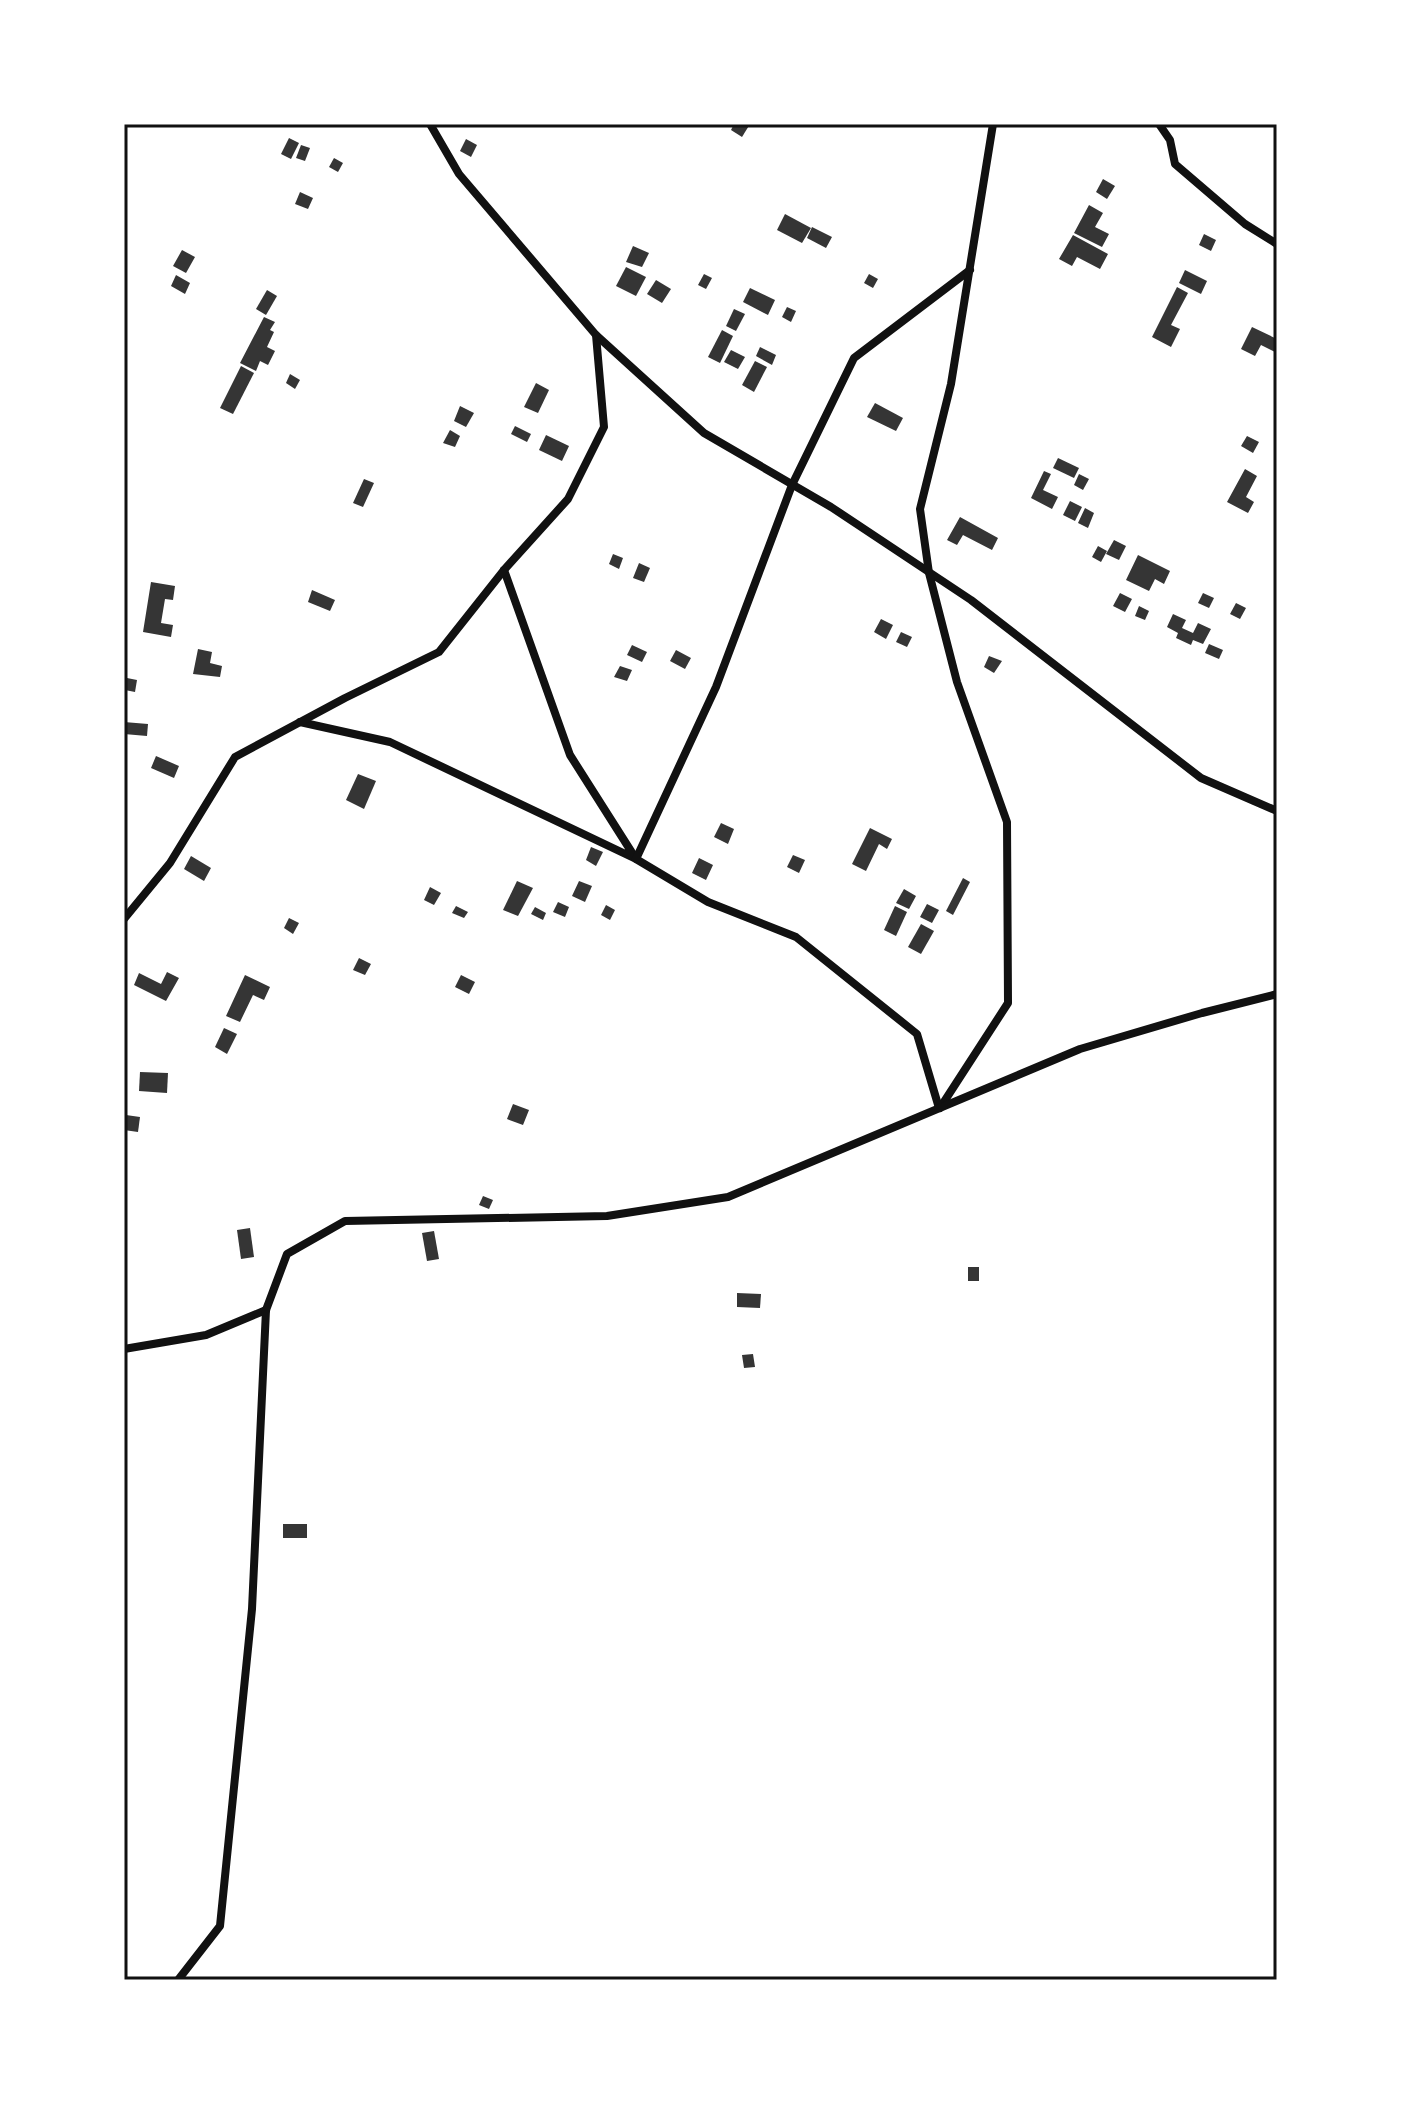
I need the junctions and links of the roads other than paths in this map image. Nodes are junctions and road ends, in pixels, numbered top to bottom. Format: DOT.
graph roads {
  1 [pos="430,124"];
  2 [pos="993,124"];
  3 [pos="1159,124"];
  4 [pos="1277,244"];
  5 [pos="970,270"];
  6 [pos="596,335"];
  7 [pos="792,485"];
  8 [pos="504,570"];
  9 [pos="929,573"];
  10 [pos="300,722"];
  11 [pos="1277,811"];
  12 [pos="636,859"];
  13 [pos="124,919"];
  14 [pos="1277,994"];
  15 [pos="939,1108"];
  16 [pos="266,1310"];
  17 [pos="124,1349"];
  18 [pos="178,1980"];
  1 -- 6 [label="street"];
  2 -- 5 [label="street"];
  3 -- 4 [label="street"];
  5 -- 7 [label="street"];
  5 -- 9 [label="street"];
  6 -- 7 [label="street"];
  6 -- 8 [label="street"];
  7 -- 9 [label="street"];
  7 -- 12 [label="street"];
  8 -- 10 [label="street"];
  8 -- 12 [label="street"];
  9 -- 11 [label="street"];
  9 -- 15 [label="street"];
  10 -- 12 [label="street"];
  10 -- 13 [label="street"];
  12 -- 15 [label="street"];
  14 -- 15 [label="street"];
  15 -- 16 [label="street"];
  16 -- 17 [label="street"];
  16 -- 18 [label="street"];
}
